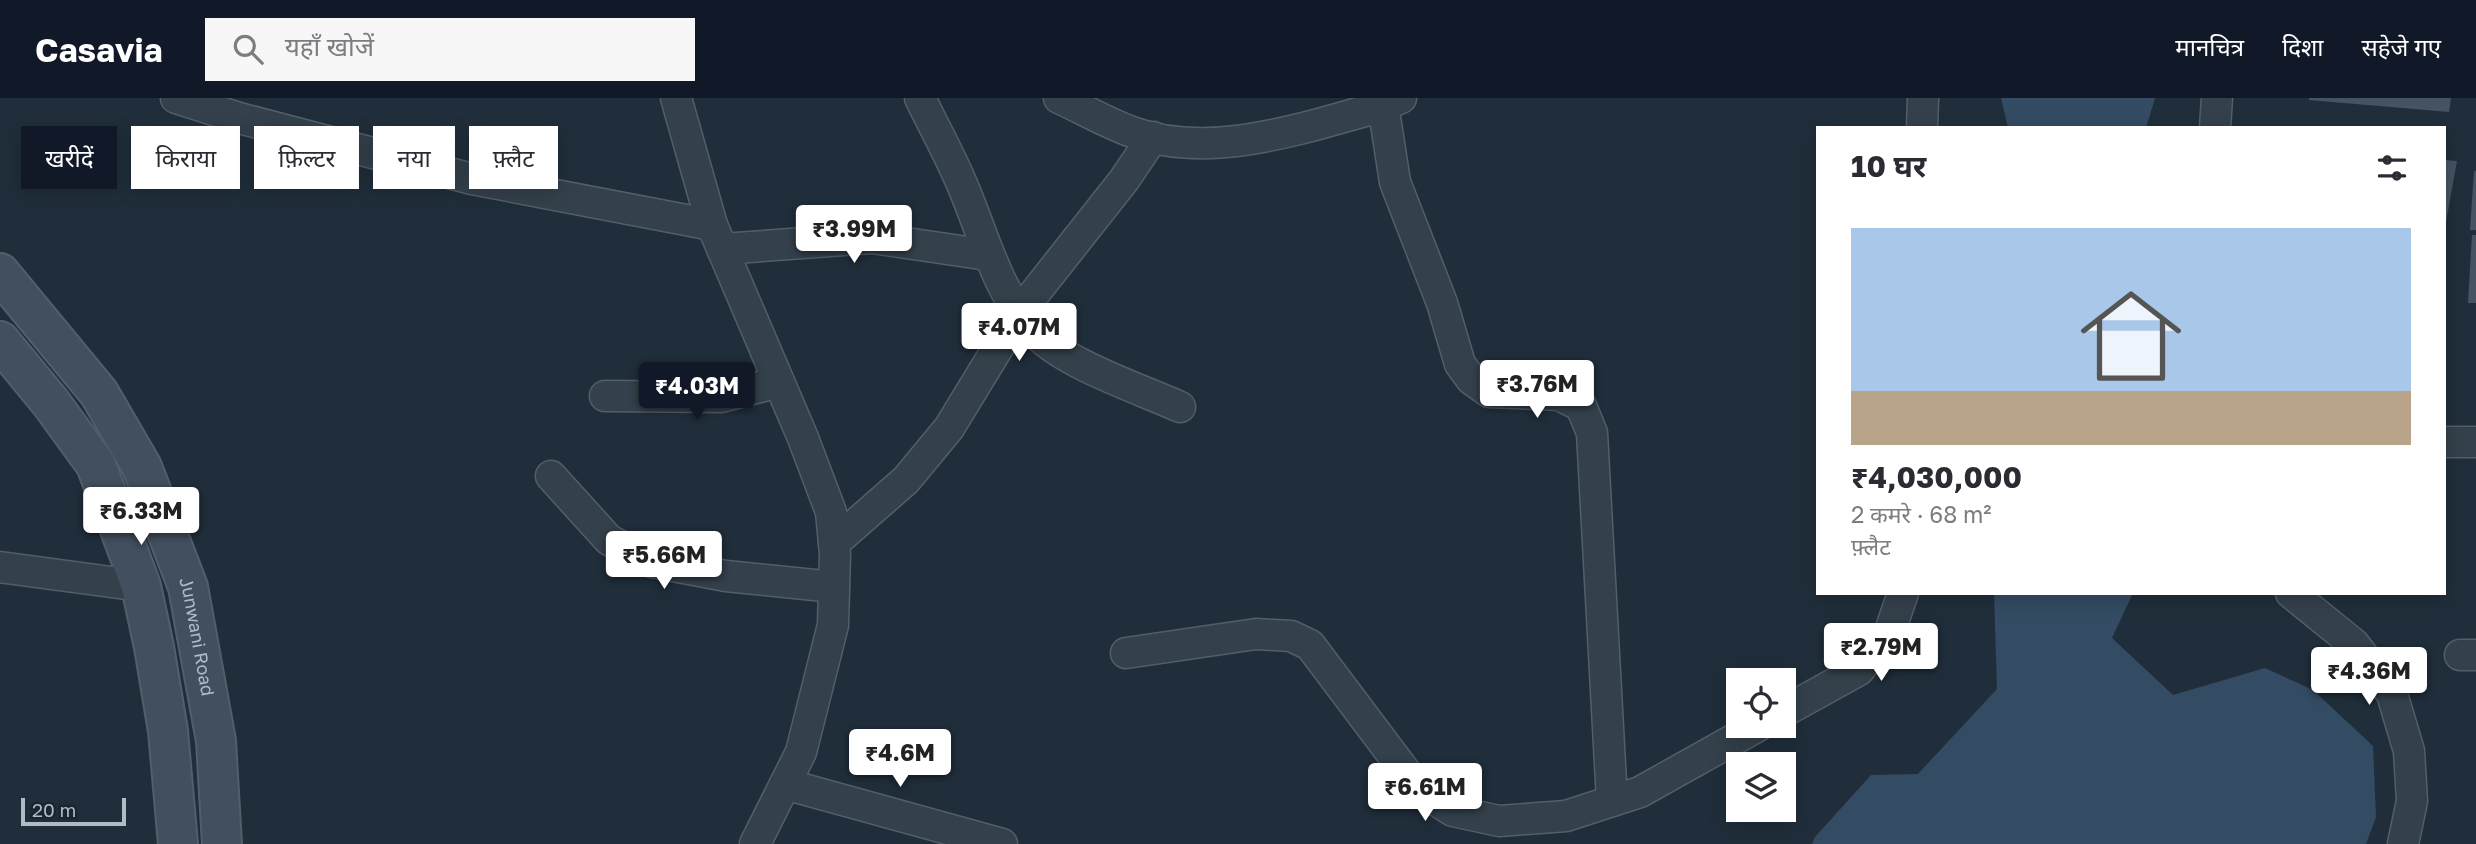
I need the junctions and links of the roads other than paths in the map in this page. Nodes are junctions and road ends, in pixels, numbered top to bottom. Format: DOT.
graph roads {
  1 [pos="176,98"];
  2 [pos="676,98"];
  3 [pos="920,98"];
  4 [pos="1059,98"];
  5 [pos="1923,98"];
  6 [pos="2217,98"];
  7 [pos="1389,101"];
  8 [pos="1922,126"];
  9 [pos="2215,126"];
  10 [pos="1153,136"];
  11 [pos="717,237"];
  12 [pos="988,255"];
  13 [pos="0,273"];
  14 [pos="1019,313"];
  15 [pos="0,341"];
  16 [pos="779,382"];
  17 [pos="605,396"];
  18 [pos="1180,407"];
  19 [pos="2446,442"];
  20 [pos="2476,442"];
  21 [pos="551,476"];
  22 [pos="834,543"];
  23 [pos="0,567"];
  24 [pos="141,586"];
  25 [pos="834,587"];
  26 [pos="1902,595"];
  27 [pos="2293,595"];
  28 [pos="1126,653"];
  29 [pos="1796,705"];
  30 [pos="1737,738"];
  31 [pos="785,784"];
  32 [pos="1612,802"];
  33 [pos="177,844"];
  34 [pos="222,844"];
  35 [pos="755,844"];
  36 [pos="1002,844"];
  37 [pos="2403,844"];
  1 -- 11 [label="street"];
  2 -- 11 [label="street"];
  3 -- 12 [label="street"];
  4 -- 10 [label="street"];
  5 -- 8 [label="street"];
  6 -- 9 [label="street"];
  7 -- 10 [label="street"];
  7 -- 32 [label="street"];
  10 -- 14 [label="street"];
  11 -- 12 [label="street"];
  11 -- 16 [label="street"];
  12 -- 14 [label="street"];
  13 -- 34 [label="main road, Junwani Road"];
  14 -- 18 [label="street"];
  14 -- 22 [label="street"];
  15 -- 24 [label="main road"];
  16 -- 17 [label="street"];
  16 -- 22 [label="street"];
  19 -- 20 [label="street"];
  21 -- 25 [label="street"];
  22 -- 25 [label="street"];
  23 -- 24 [label="street"];
  24 -- 33 [label="main road"];
  25 -- 31 [label="street"];
  26 -- 29 [label="street"];
  27 -- 37 [label="street"];
  28 -- 32 [label="street"];
  30 -- 32 [label="street"];
  31 -- 35 [label="street"];
  31 -- 36 [label="street"];
}
